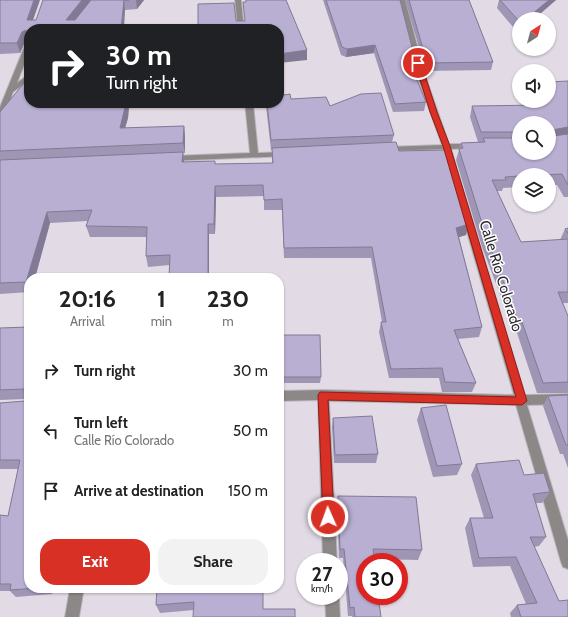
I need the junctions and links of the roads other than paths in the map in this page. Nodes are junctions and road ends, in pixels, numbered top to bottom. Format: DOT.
graph roads {
  1 [pos="238,0"];
  2 [pos="402,0"];
  3 [pos="240,24"];
  4 [pos="24,56"];
  5 [pos="24,80"];
  6 [pos="10,92"];
  7 [pos="249,108"];
  8 [pos="0,117"];
  9 [pos="446,146"];
  10 [pos="483,146"];
  11 [pos="377,149"];
  12 [pos="293,153"];
  13 [pos="254,155"];
  14 [pos="159,159"];
  15 [pos="323,395"];
  16 [pos="284,396"];
  17 [pos="568,399"];
  18 [pos="522,401"];
  19 [pos="330,553"];
  20 [pos="568,562"];
  21 [pos="76,593"];
  22 [pos="332,605"];
  23 [pos="72,617"];
  24 [pos="333,617"];
  1 -- 3 [label="street"];
  2 -- 9 [label="street, Calle Río Colorado"];
  4 -- 6 [label="street"];
  5 -- 6 [label="street"];
  6 -- 8 [label="street"];
  7 -- 13 [label="street"];
  9 -- 10 [label="street"];
  9 -- 11 [label="street"];
  9 -- 18 [label="street, Calle Río Colorado"];
  12 -- 13 [label="street"];
  13 -- 14 [label="street"];
  15 -- 16 [label="street"];
  15 -- 18 [label="street"];
  15 -- 19 [label="street"];
  17 -- 18 [label="street"];
  18 -- 20 [label="street, Calle Río Colorado"];
  21 -- 23 [label="street"];
  22 -- 24 [label="street"];
}
